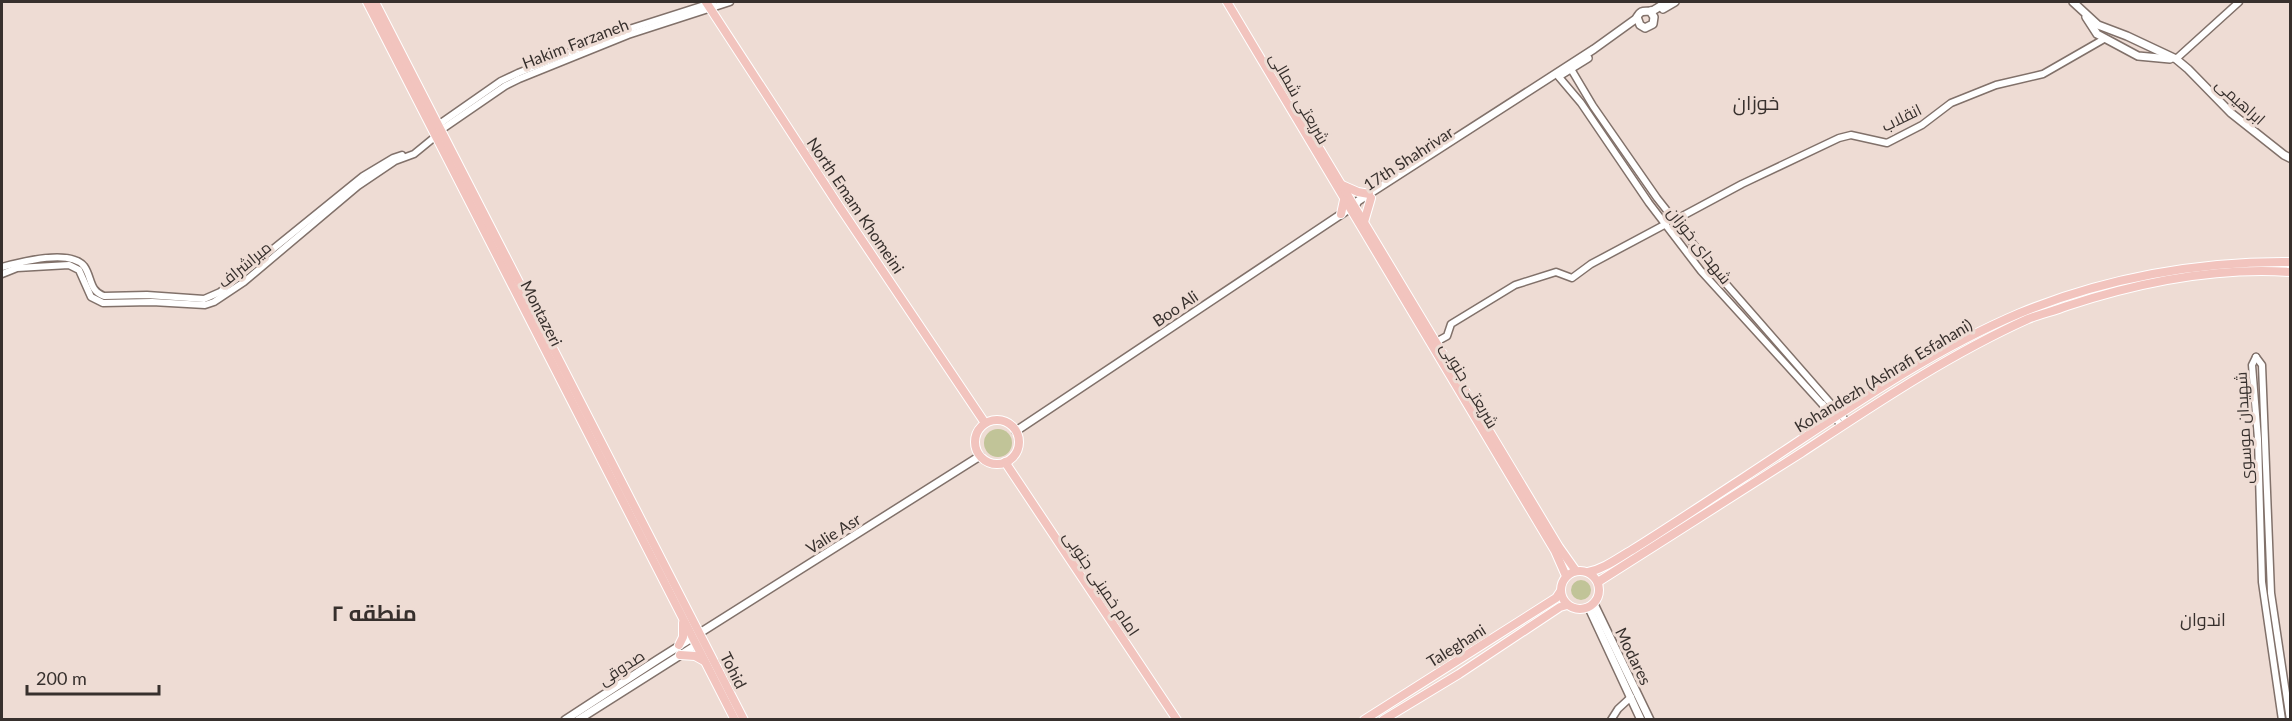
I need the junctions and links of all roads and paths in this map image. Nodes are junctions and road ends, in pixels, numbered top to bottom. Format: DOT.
graph roads {
  1 [pos="367,2"];
  2 [pos="375,2"];
  3 [pos="730,2"];
  4 [pos="1227,2"];
  5 [pos="1233,2"];
  6 [pos="1667,2"];
  7 [pos="1676,2"];
  8 [pos="2073,2"];
  9 [pos="2239,2"];
  10 [pos="710,4"];
  11 [pos="1652,14"];
  12 [pos="2084,14"];
  13 [pos="1638,22"];
  14 [pos="2127,36"];
  15 [pos="2104,39"];
  16 [pos="2121,47"];
  17 [pos="2176,59"];
  18 [pos="1571,69"];
  19 [pos="1559,76"];
  20 [pos="1579,85"];
  21 [pos="1571,90"];
  22 [pos="423,101"];
  23 [pos="438,130"];
  24 [pos="2290,158"];
  25 [pos="1342,185"];
  26 [pos="1370,196"];
  27 [pos="1344,200"];
  28 [pos="1352,208"];
  29 [pos="1341,214"];
  30 [pos="1675,220"];
  31 [pos="1364,222"];
  32 [pos="1666,224"];
  33 [pos="2290,262"];
  34 [pos="2,267"];
  35 [pos="2290,272"];
  36 [pos="2,274"];
  37 [pos="152,298"];
  38 [pos="1436,342"];
  39 [pos="565,381"];
  40 [pos="1826,402"];
  41 [pos="1838,416"];
  42 [pos="985,423"];
  43 [pos="1845,424"];
  44 [pos="1016,431"];
  45 [pos="1815,431"];
  46 [pos="980,456"];
  47 [pos="1005,462"];
  48 [pos="2264,513"];
  49 [pos="1598,570"];
  50 [pos="1576,571"];
  51 [pos="1588,572"];
  52 [pos="1566,576"];
  53 [pos="1601,581"];
  54 [pos="1560,592"];
  55 [pos="1567,605"];
  56 [pos="1591,606"];
  57 [pos="683,618"];
  58 [pos="698,639"];
  59 [pos="679,645"];
  60 [pos="680,655"];
  61 [pos="706,662"];
  62 [pos="649,665"];
  63 [pos="653,672"];
  64 [pos="1631,698"];
  65 [pos="1640,719"];
  66 [pos="566,720"];
  67 [pos="578,720"];
  68 [pos="735,720"];
  69 [pos="744,720"];
  70 [pos="1177,720"];
  71 [pos="1364,720"];
  72 [pos="1383,720"];
  73 [pos="1611,720"];
  74 [pos="1650,720"];
  75 [pos="2282,720"];
  76 [pos="2290,720"];
  1 -- 22 [label="main road, Montazeri"];
  2 -- 22 [label="main road, Montazeri"];
  3 -- 10 [label="street, Hakim Farzaneh"];
  4 -- 27 [label="main road, شریعتی شمالی"];
  5 -- 25 [label="main road, شریعتی شمالی"];
  6 -- 11 [label="main road"];
  7 -- 11 [label="main road"];
  8 -- 12 [label="main road"];
  9 -- 17 [label="street"];
  10 -- 23 [label="street, Hakim Farzaneh"];
  10 -- 42 [label="main road, North Emam Khomeini"];
  11 -- 13 [label="main road"];
  11 -- 13 [label="main road"];
  12 -- 14 [label="main road, ابراهیمی"];
  12 -- 15 [label="main road"];
  13 -- 18 [label="main road, 17th Shahrivar"];
  13 -- 26 [label="main road, 17th Shahrivar"];
  14 -- 16 [label="main road"];
  14 -- 17 [label="main road, ابراهیمی"];
  15 -- 16 [label="main road"];
  15 -- 30 [label="street, انقلاب"];
  16 -- 17 [label="main road"];
  17 -- 24 [label="main road, ابراهیمی"];
  18 -- 19 [label="main road, 17th Shahrivar"];
  18 -- 20 [label="street, شهدای خوزان"];
  19 -- 21 [label="street, شهدای خوزان"];
  19 -- 26 [label="main road, 17th Shahrivar"];
  20 -- 21 [label="street"];
  20 -- 30 [label="street, شهدای خوزان"];
  21 -- 32 [label="street, شهدای خوزان"];
  22 -- 23 [label="main road, Montazeri"];
  23 -- 37 [label="street, میراشراف"];
  23 -- 39 [label="main road, Montazeri"];
  25 -- 26 [label="main road"];
  25 -- 28 [label="main road, شریعتی شمالی"];
  26 -- 28 [label="main road, 17th Shahrivar"];
  26 -- 31 [label="main road"];
  27 -- 28 [label="main road, شریعتی شمالی"];
  27 -- 29 [label="main road"];
  28 -- 29 [label="main road, Boo Ali"];
  28 -- 31 [label="main road, شریعتی جنوبی"];
  28 -- 52 [label="main road, شریعتی جنوبی"];
  29 -- 44 [label="main road, Boo Ali"];
  30 -- 40 [label="street, شهدای خوزان"];
  31 -- 38 [label="main road, شریعتی جنوبی"];
  32 -- 38 [label="street"];
  32 -- 40 [label="street, شهدای خوزان"];
  33 -- 41 [label="main road, Kohandezh (Ashrafi Esfahani)"];
  34 -- 37 [label="street, میراشراف"];
  35 -- 43 [label="main road, Kohandezh (Ashrafi Esfahani)"];
  36 -- 37 [label="street, میراشراف"];
  38 -- 50 [label="main road, شریعتی جنوبی"];
  39 -- 57 [label="main road, Montazeri"];
  39 -- 58 [label="main road, Montazeri"];
  40 -- 41 [label="street, شهدای خوزان"];
  40 -- 45 [label="street"];
  41 -- 43 [label="street, شهدای خوزان"];
  41 -- 45 [label="main road, Kohandezh (Ashrafi Esfahani)"];
  42 -- 44 [label="main road"];
  42 -- 46 [label="main road"];
  43 -- 53 [label="main road, Kohandezh (Ashrafi Esfahani)"];
  44 -- 47 [label="main road"];
  45 -- 49 [label="main road, Kohandezh (Ashrafi Esfahani)"];
  46 -- 47 [label="main road"];
  46 -- 58 [label="main road, Valie Asr"];
  47 -- 70 [label="main road, امام خمینی جنوبی"];
  48 -- 48 [label="street, شهیدان موسوی"];
  48 -- 75 [label="street, شهیدان موسوی"];
  48 -- 76 [label="street, شهیدان موسوی"];
  49 -- 51 [label="main road, Kohandezh (Ashrafi Esfahani)"];
  49 -- 53 [label="main road"];
  50 -- 51 [label="main road"];
  50 -- 52 [label="main road"];
  51 -- 53 [label="main road"];
  52 -- 54 [label="main road"];
  53 -- 56 [label="main road"];
  54 -- 55 [label="main road"];
  54 -- 71 [label="main road, Taleghani"];
  55 -- 56 [label="main road"];
  55 -- 72 [label="main road, Taleghani"];
  56 -- 64 [label="main road, Modares"];
  56 -- 74 [label="main road, Modares"];
  57 -- 58 [label="main road, Montazeri"];
  57 -- 59 [label="main road"];
  58 -- 59 [label="main road, صدوقی"];
  58 -- 60 [label="main road, صدوقی"];
  58 -- 61 [label="main road, Tohid"];
  58 -- 69 [label="main road, Tohid"];
  59 -- 62 [label="main road, صدوقی"];
  60 -- 61 [label="main road"];
  60 -- 63 [label="main road, صدوقی"];
  61 -- 68 [label="main road, Tohid"];
  62 -- 63 [label="main road"];
  62 -- 66 [label="main road, صدوقی"];
  63 -- 67 [label="main road, صدوقی"];
  64 -- 65 [label="main road, Modares"];
  64 -- 73 [label="street"];
}
